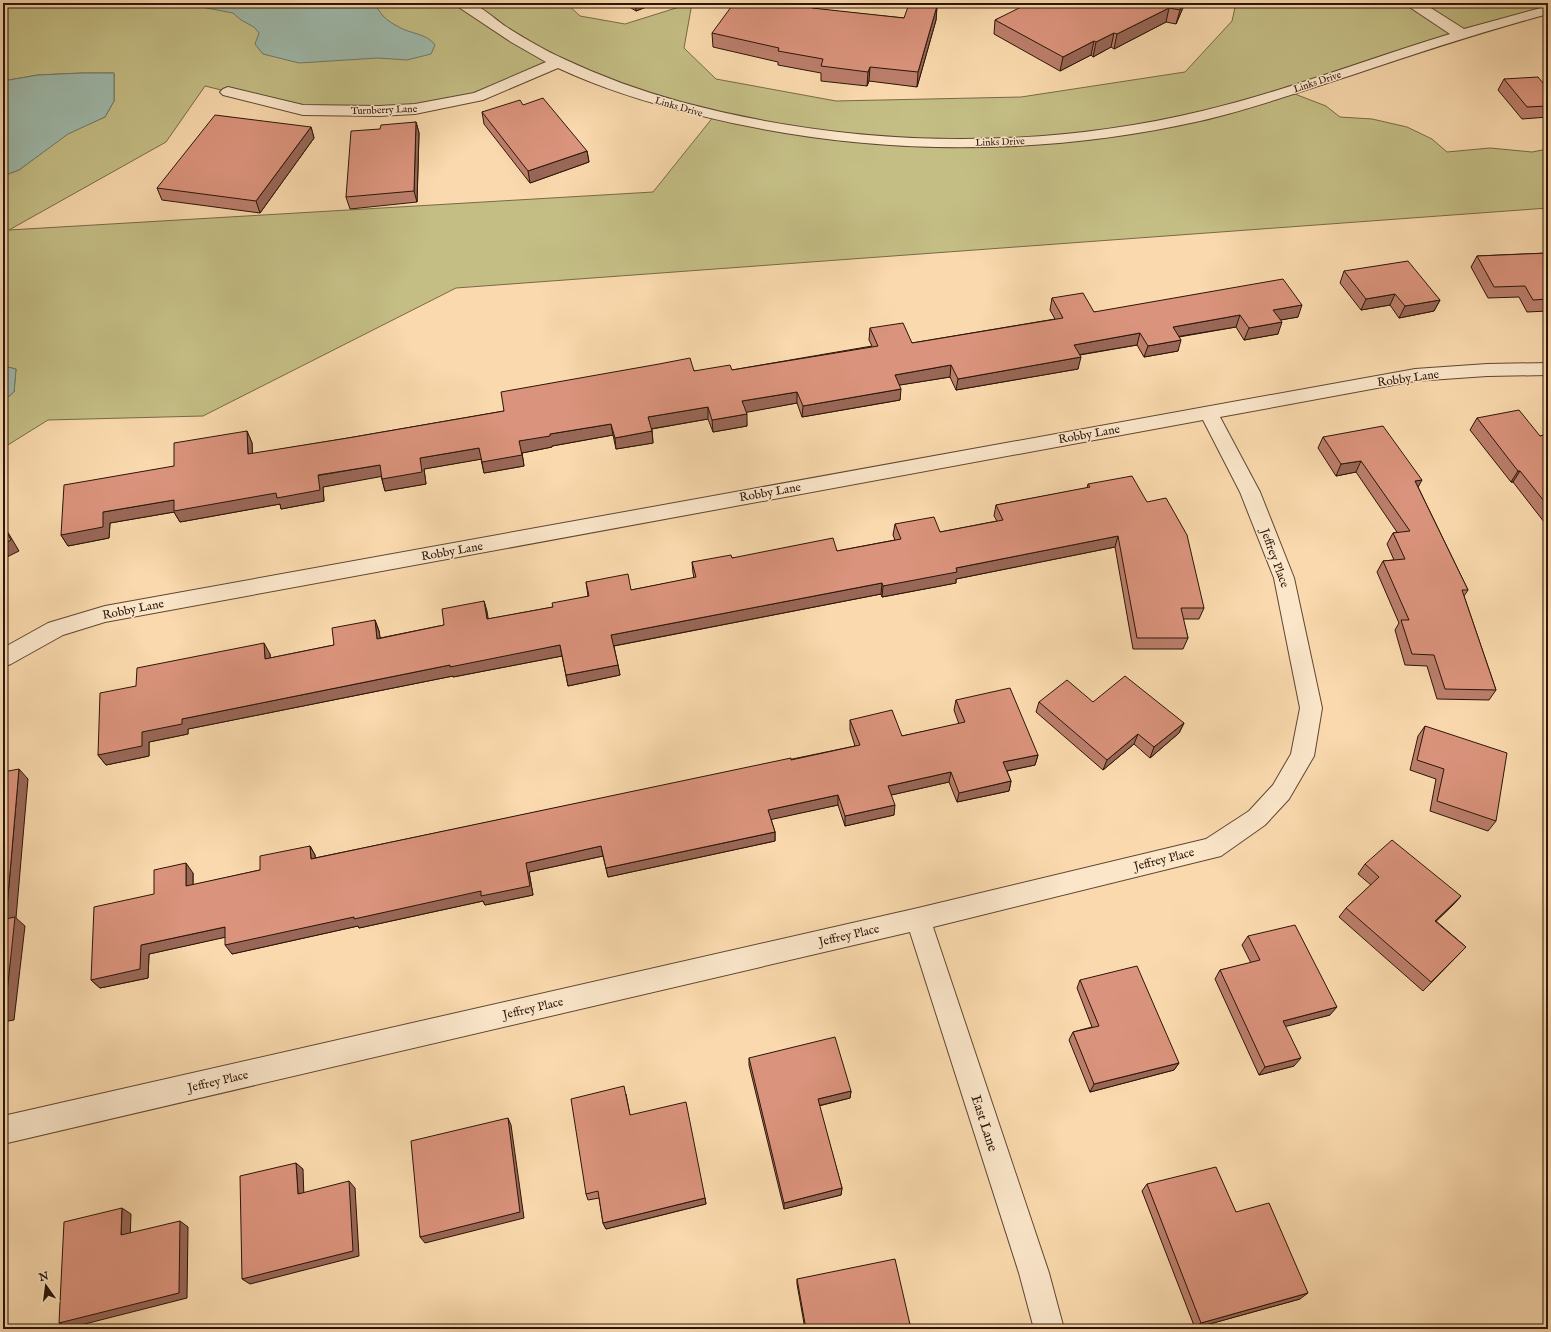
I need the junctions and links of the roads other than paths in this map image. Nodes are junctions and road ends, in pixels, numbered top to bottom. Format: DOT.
graph roads {
  1 [pos="462,3"];
  2 [pos="1413,3"];
  3 [pos="1548,10"];
  4 [pos="1461,34"];
  5 [pos="558,62"];
  6 [pos="228,92"];
  7 [pos="1548,369"];
  8 [pos="1208,412"];
  9 [pos="3,658"];
  10 [pos="918,919"];
  11 [pos="3,1130"];
  12 [pos="1049,1329"];
  1 -- 5 [label="street, Links Drive"];
  2 -- 4 [label="street"];
  3 -- 4 [label="street, Links Drive"];
  4 -- 5 [label="street, Links Drive"];
  5 -- 6 [label="street, Turnberry Lane"];
  7 -- 8 [label="street, Robby Lane"];
  8 -- 9 [label="street, Robby Lane"];
  8 -- 10 [label="street, Jeffrey Place"];
  10 -- 11 [label="street, Jeffrey Place"];
  10 -- 12 [label="street, East Lane"];
}
